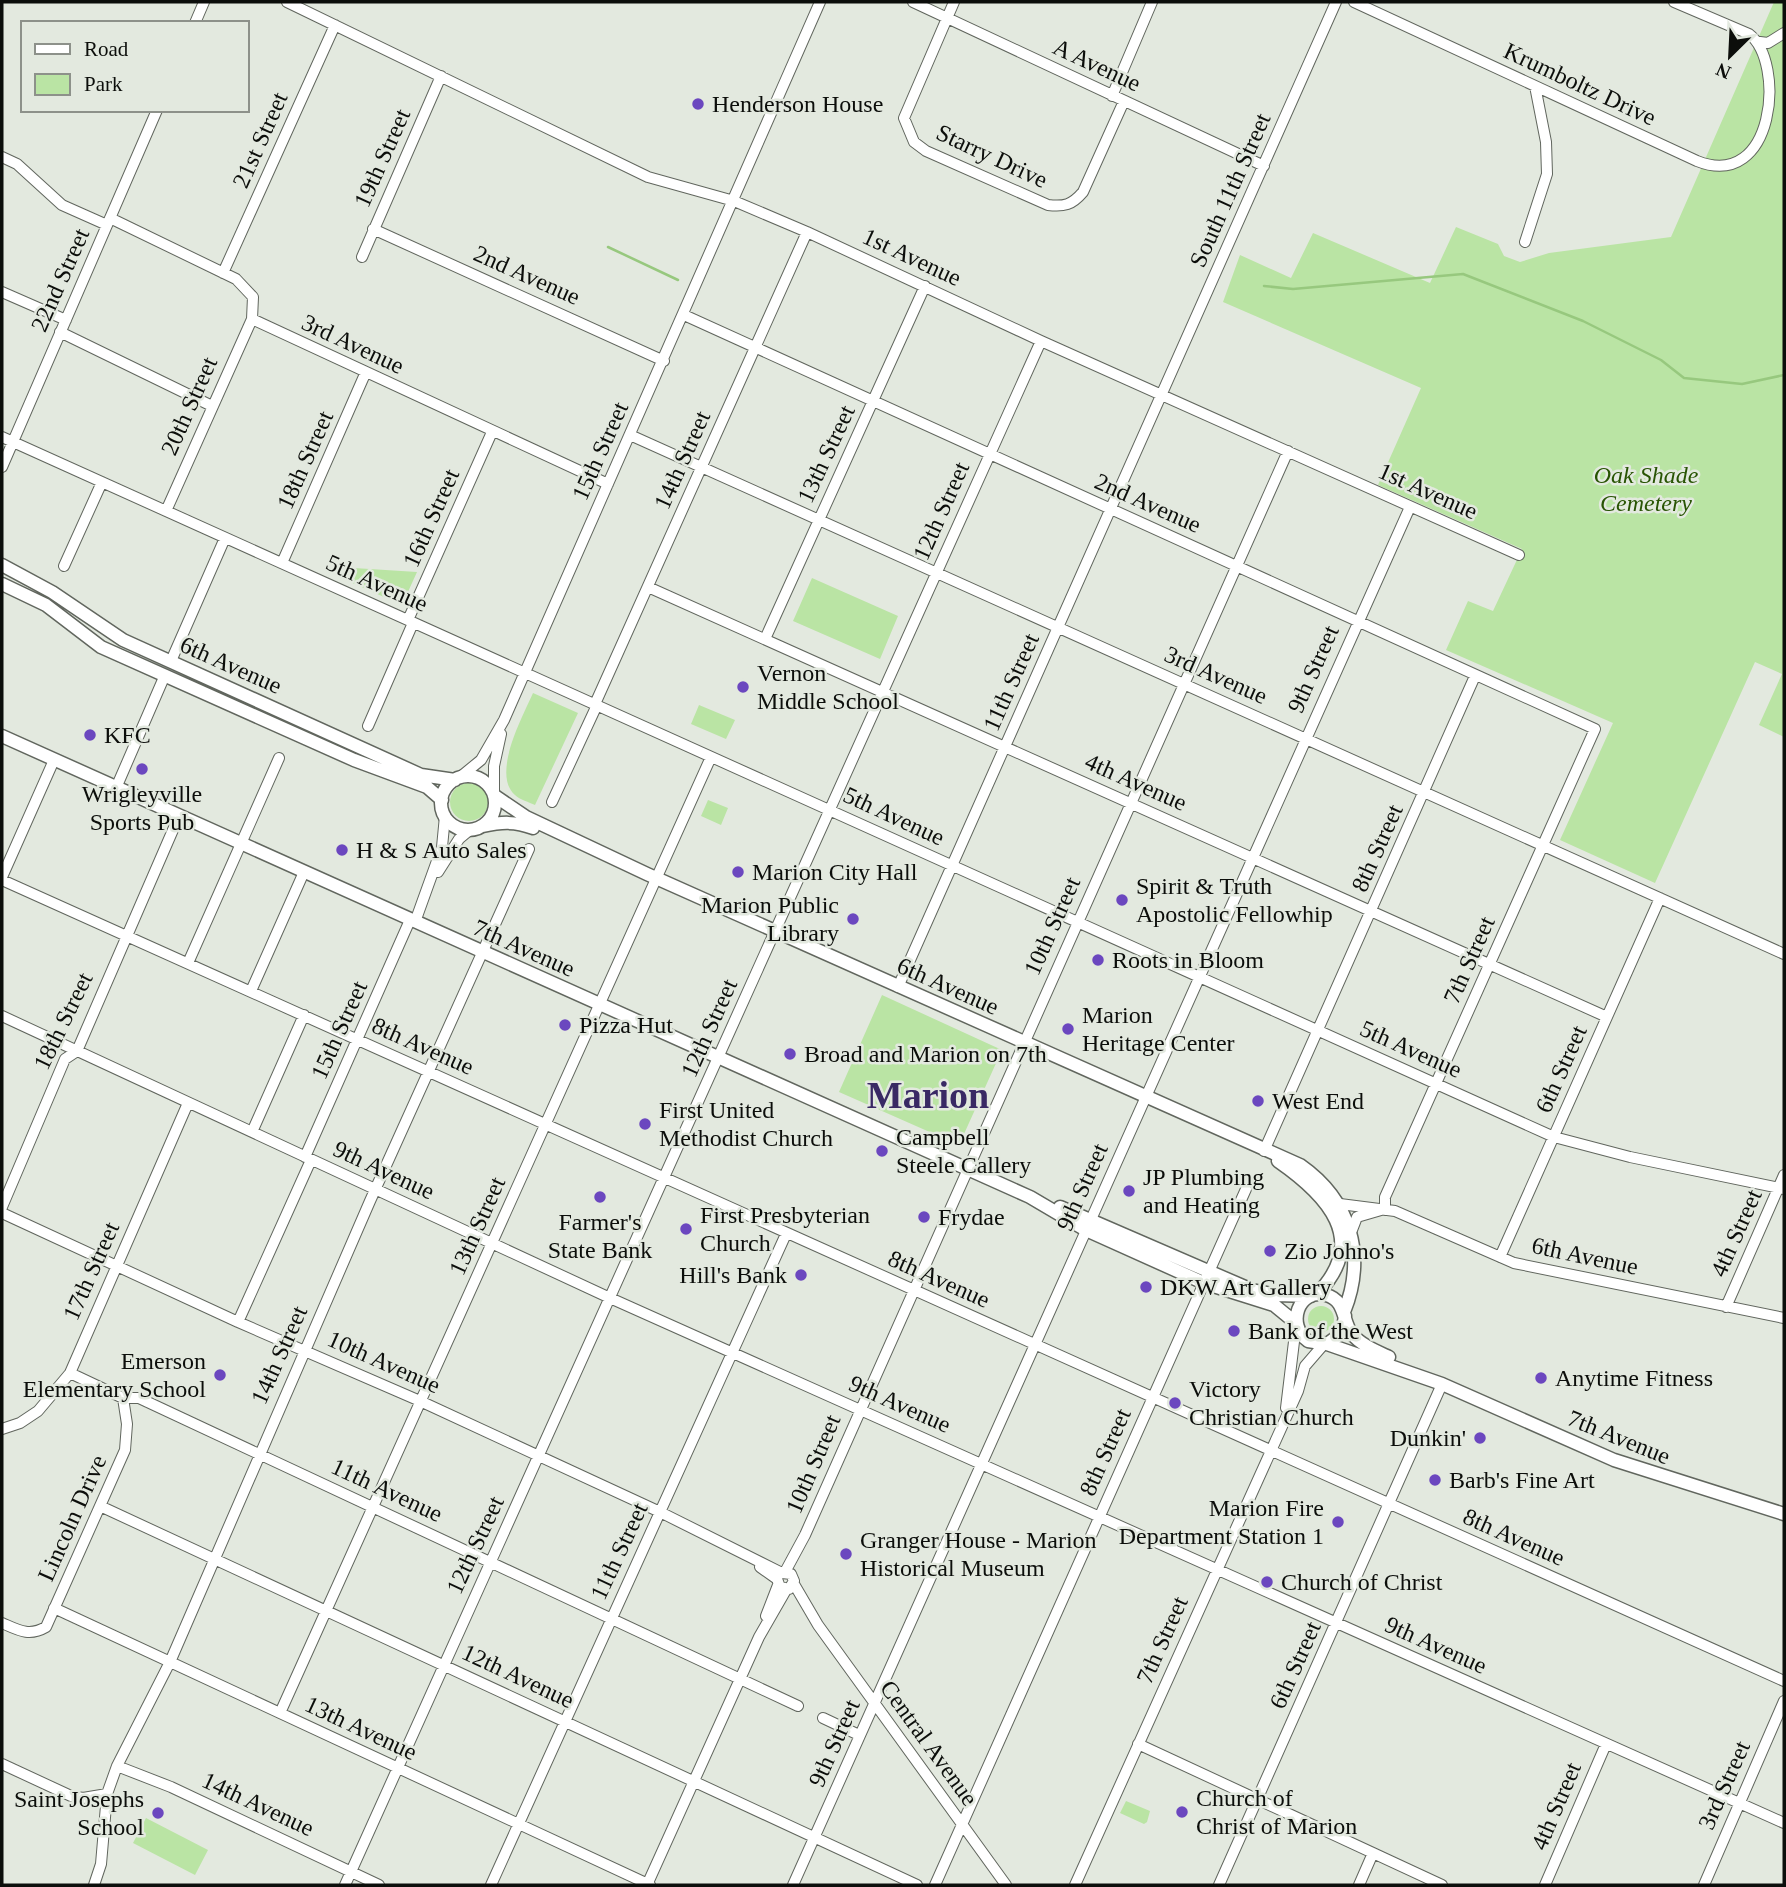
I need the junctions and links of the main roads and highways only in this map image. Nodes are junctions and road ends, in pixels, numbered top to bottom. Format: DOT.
graph roads {
  1 [pos="2,565"];
  2 [pos="2,584"];
  3 [pos="2,736"];
  4 [pos="457,778"];
  5 [pos="494,795"];
  6 [pos="442,800"];
  7 [pos="474,828"];
  8 [pos="615,859"];
  9 [pos="1264,1151"];
  10 [pos="1206,1278"];
  11 [pos="1314,1295"];
  12 [pos="1345,1311"];
  13 [pos="1296,1324"];
  14 [pos="1326,1344"];
  15 [pos="1377,1356"];
  16 [pos="1784,1514"];
  1 -- 4 [label="main road, 6th Avenue"];
  2 -- 6 [label="main road, 6th Avenue"];
  3 -- 10 [label="main road, 7th Avenue"];
  4 -- 5 [label="main road"];
  4 -- 6 [label="main road"];
  5 -- 7 [label="main road"];
  5 -- 8 [label="main road, 6th Avenue"];
  6 -- 7 [label="main road"];
  7 -- 8 [label="main road, 6th Avenue"];
  8 -- 9 [label="main road, 6th Avenue"];
  9 -- 11 [label="main road, 6th Avenue"];
  9 -- 12 [label="main road, 6th Avenue"];
  10 -- 11 [label="main road, 7th Avenue"];
  10 -- 13 [label="main road, 7th Avenue"];
  11 -- 12 [label="main road"];
  11 -- 13 [label="main road"];
  12 -- 14 [label="main road"];
  12 -- 15 [label="main road"];
  13 -- 14 [label="main road"];
  14 -- 15 [label="main road, 7th Avenue"];
  15 -- 16 [label="main road, 7th Avenue"];
}
